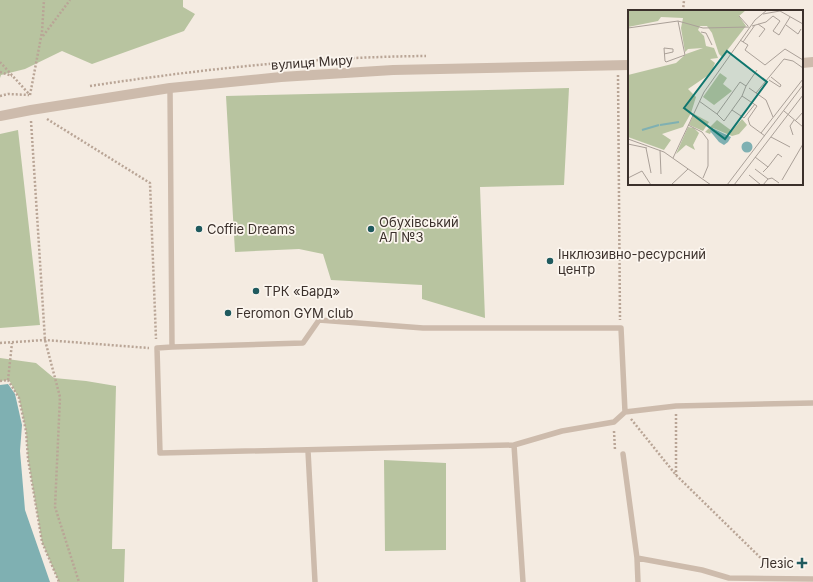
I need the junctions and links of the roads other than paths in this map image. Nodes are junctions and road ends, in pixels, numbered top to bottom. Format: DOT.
graph roads {
  1 [pos="628,65"];
  2 [pos="170,88"];
  3 [pos="0,116"];
  4 [pos="172,347"];
  5 [pos="813,403"];
  6 [pos="625,412"];
  7 [pos="514,445"];
  8 [pos="308,451"];
  9 [pos="623,454"];
  10 [pos="637,558"];
  11 [pos="813,579"];
  12 [pos="315,582"];
  13 [pos="523,582"];
  14 [pos="638,582"];
  1 -- 2 [label="street, вулиця Миру"];
  2 -- 3 [label="street, вулиця Миру"];
  2 -- 4 [label="lane"];
  4 -- 6 [label="lane"];
  4 -- 8 [label="lane"];
  5 -- 6 [label="lane"];
  6 -- 7 [label="lane"];
  7 -- 8 [label="lane"];
  7 -- 13 [label="lane"];
  8 -- 12 [label="lane"];
  9 -- 10 [label="lane"];
  10 -- 11 [label="lane"];
  10 -- 14 [label="lane"];
}
